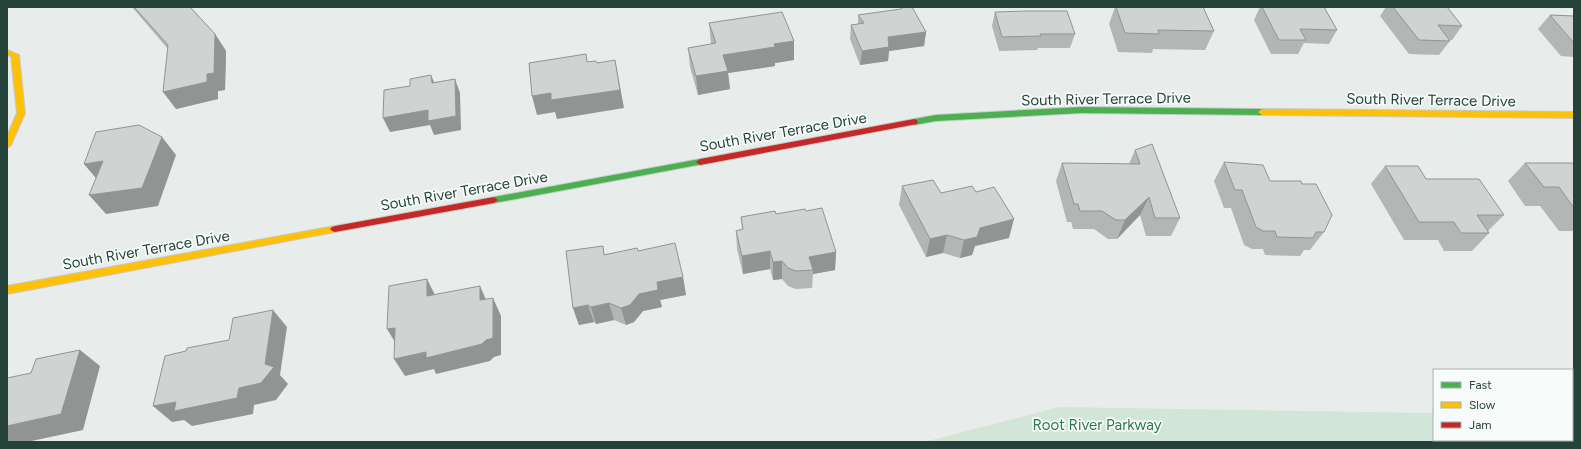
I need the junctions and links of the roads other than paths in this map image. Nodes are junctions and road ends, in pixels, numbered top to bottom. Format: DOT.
graph roads {
  1 [pos="7,52"];
  2 [pos="1574,115"];
  3 [pos="7,144"];
  4 [pos="7,290"];
  1 -- 3 [label="street"];
  2 -- 4 [label="street, South River Terrace Drive"];
}
